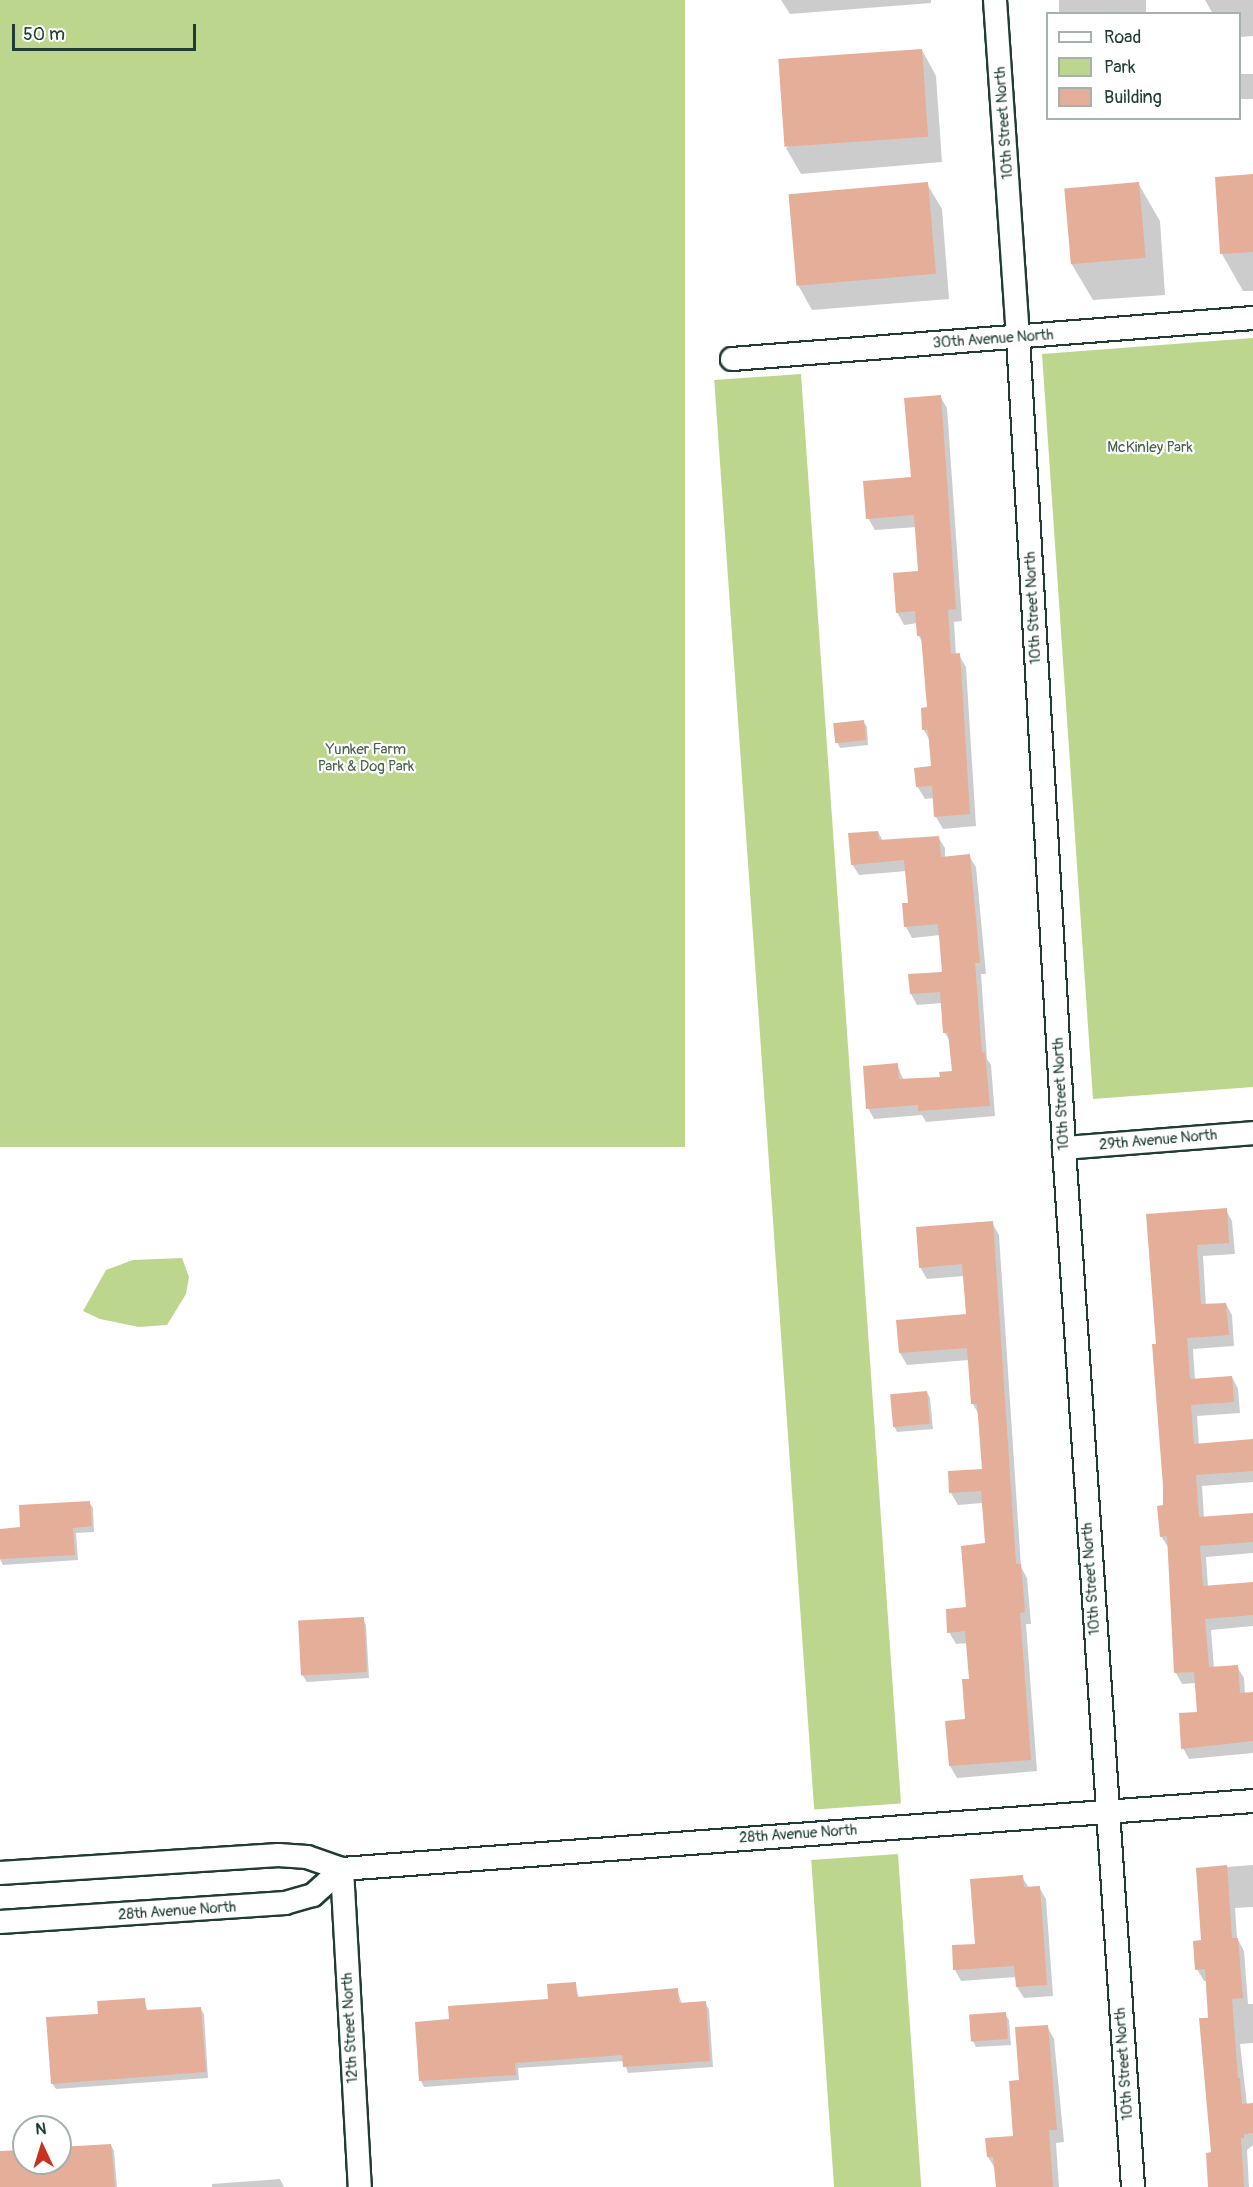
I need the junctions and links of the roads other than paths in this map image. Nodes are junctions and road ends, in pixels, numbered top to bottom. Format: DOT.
graph roads {
  1 [pos="995,0"];
  2 [pos="1253,318"];
  3 [pos="1018,336"];
  4 [pos="732,359"];
  5 [pos="1253,1132"];
  6 [pos="1064,1148"];
  7 [pos="1253,1801"];
  8 [pos="1106,1811"];
  9 [pos="342,1869"];
  10 [pos="0,1873"];
  11 [pos="0,1922"];
  12 [pos="360,2187"];
  13 [pos="1133,2187"];
  1 -- 3 [label="street, 10th Street North"];
  2 -- 3 [label="street, 30th Avenue North"];
  3 -- 4 [label="street, 30th Avenue North"];
  3 -- 6 [label="street, 10th Street North"];
  5 -- 6 [label="street, 29th Avenue North"];
  6 -- 8 [label="street, 10th Street North"];
  7 -- 8 [label="street, 28th Avenue North"];
  8 -- 9 [label="street, 28th Avenue North"];
  8 -- 13 [label="street, 10th Street North"];
  9 -- 10 [label="street, 28th Avenue North"];
  9 -- 11 [label="street, 28th Avenue North"];
  9 -- 12 [label="street, 12th Street North"];
}
